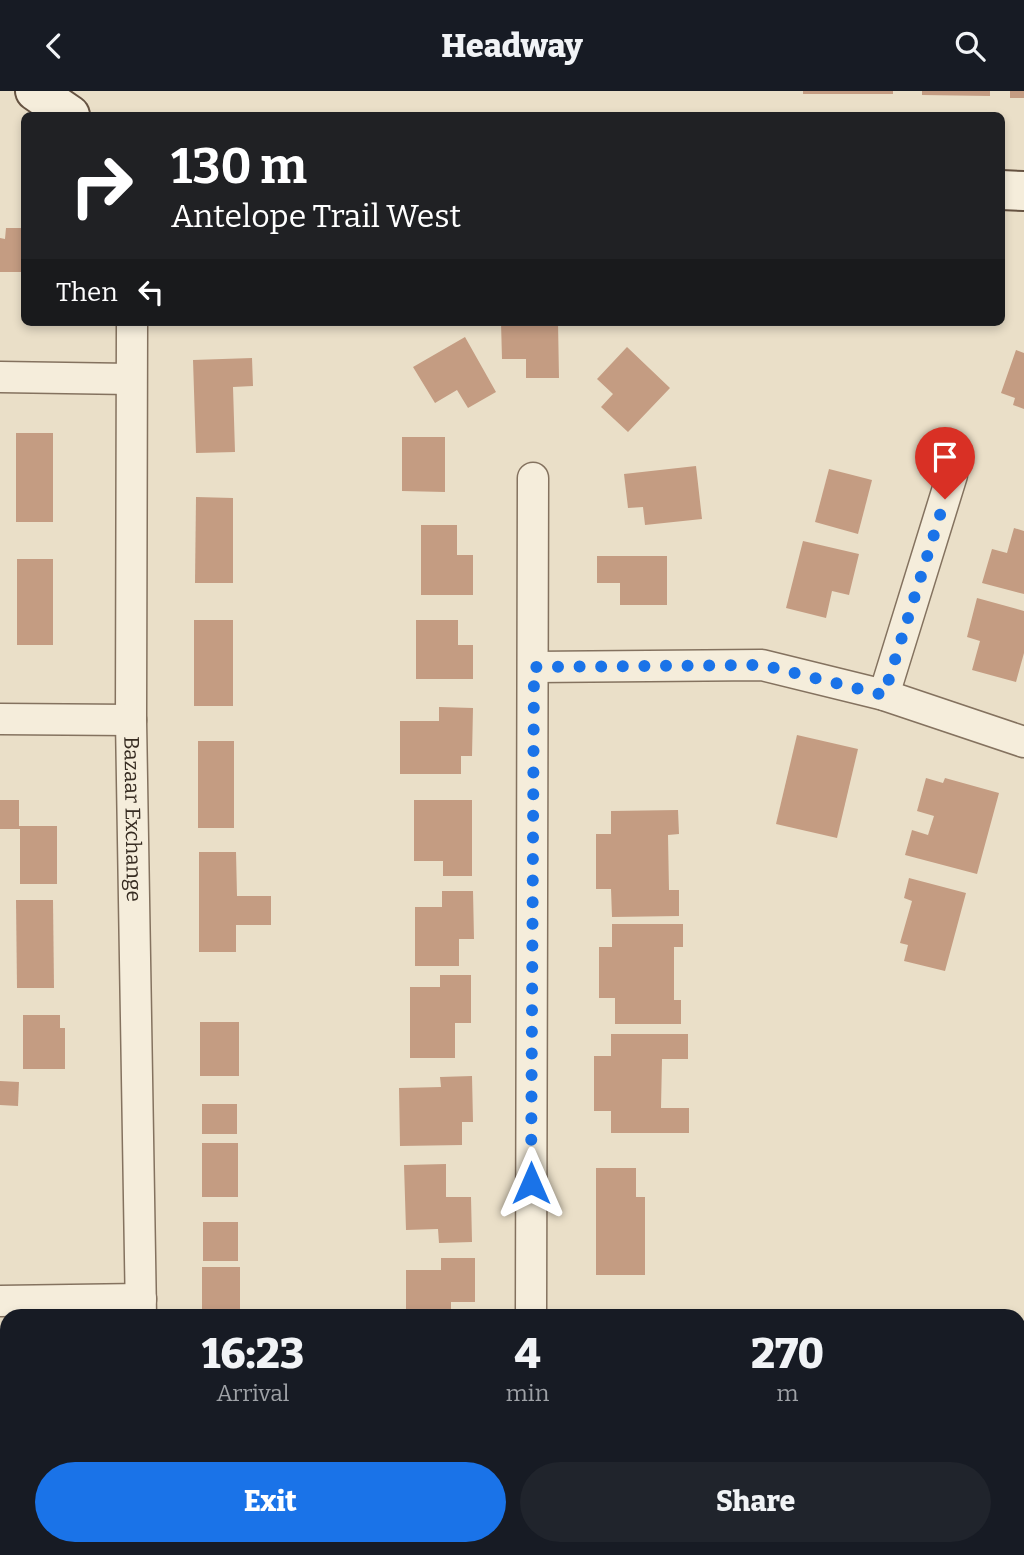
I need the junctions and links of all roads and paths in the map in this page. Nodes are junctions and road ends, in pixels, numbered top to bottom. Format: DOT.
graph roads {
  1 [pos="35,91"];
  2 [pos="66,112"];
  3 [pos="1005,190"];
  4 [pos="1024,191"];
  5 [pos="132,326"];
  6 [pos="0,377"];
  7 [pos="131,379"];
  8 [pos="952,475"];
  9 [pos="533,478"];
  10 [pos="534,667"];
  11 [pos="884,695"];
  12 [pos="0,719"];
  13 [pos="131,720"];
  14 [pos="1024,742"];
  15 [pos="0,1301"];
  16 [pos="141,1308"];
  17 [pos="531,1309"];
  1 -- 2 [label="main road"];
  3 -- 4 [label="main road"];
  5 -- 7 [label="street, Bazaar Exchange"];
  6 -- 7 [label="street"];
  7 -- 13 [label="street, Bazaar Exchange"];
  8 -- 11 [label="street"];
  9 -- 10 [label="street"];
  10 -- 11 [label="street"];
  10 -- 17 [label="street"];
  11 -- 14 [label="street"];
  12 -- 13 [label="street"];
  13 -- 16 [label="street, Bazaar Exchange"];
  15 -- 16 [label="street"];
}
